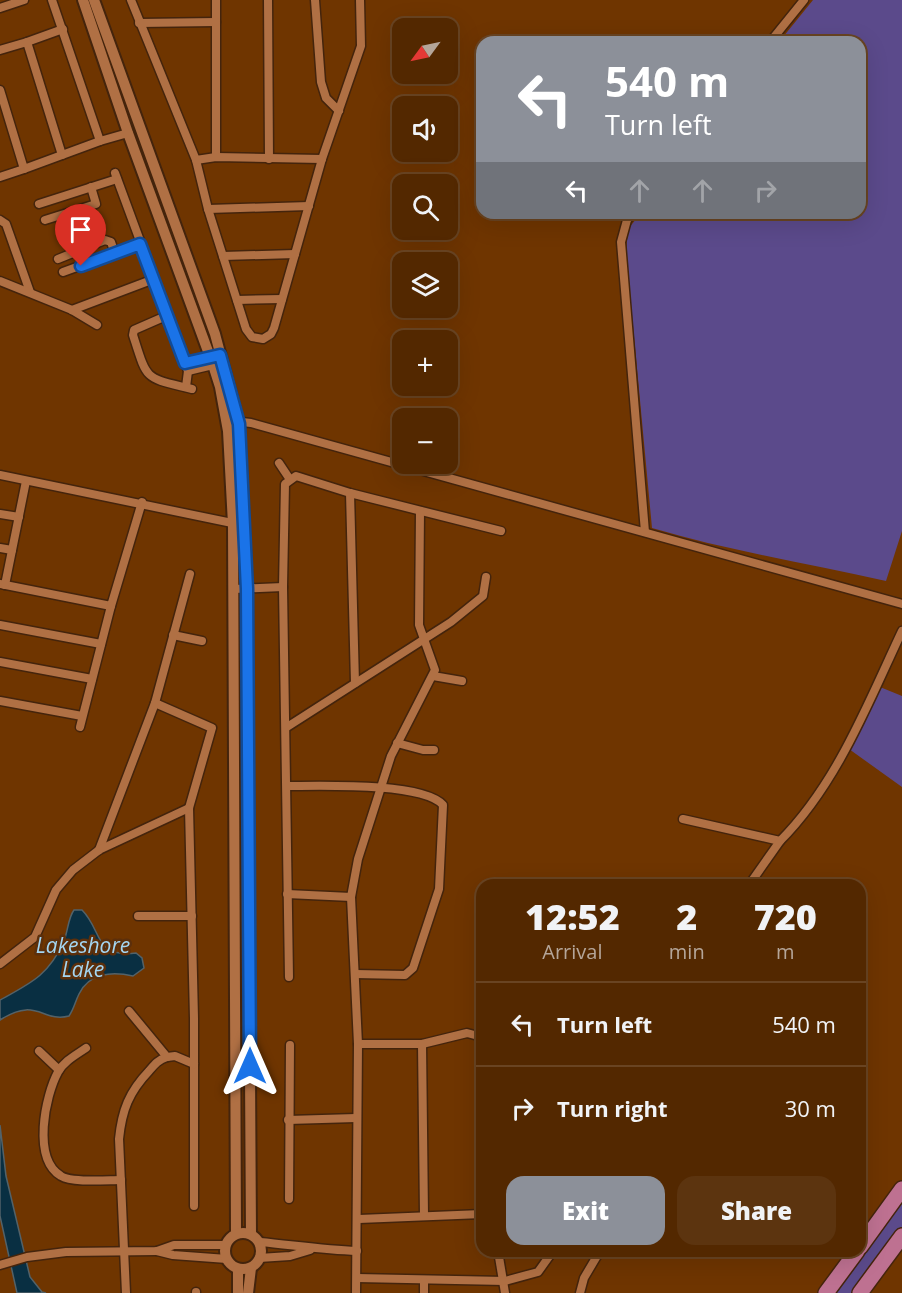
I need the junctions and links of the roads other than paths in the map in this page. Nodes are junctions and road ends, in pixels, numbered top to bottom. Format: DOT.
graph roads {
  1 [pos="24,0"];
  2 [pos="52,0"];
  3 [pos="83,0"];
  4 [pos="94,0"];
  5 [pos="130,0"];
  6 [pos="216,0"];
  7 [pos="268,0"];
  8 [pos="315,0"];
  9 [pos="360,0"];
  10 [pos="804,0"];
  11 [pos="0,8"];
  12 [pos="216,22"];
  13 [pos="140,23"];
  14 [pos="63,29"];
  15 [pos="775,36"];
  16 [pos="27,42"];
  17 [pos="0,50"];
  18 [pos="0,90"];
  19 [pos="339,111"];
  20 [pos="128,132"];
  21 [pos="100,141"];
  22 [pos="62,155"];
  23 [pos="216,157"];
  24 [pos="269,159"];
  25 [pos="322,159"];
  26 [pos="196,160"];
  27 [pos="24,169"];
  28 [pos="0,177"];
  29 [pos="91,187"];
  30 [pos="309,206"];
  31 [pos="208,208"];
  32 [pos="628,219"];
  33 [pos="0,220"];
  34 [pos="140,244"];
  35 [pos="115,254"];
  36 [pos="295,255"];
  37 [pos="223,256"];
  38 [pos="154,279"];
  39 [pos="0,280"];
  40 [pos="30,292"];
  41 [pos="282,299"];
  42 [pos="237,300"];
  43 [pos="72,310"];
  44 [pos="166,316"];
  45 [pos="97,325"];
  46 [pos="216,361"];
  47 [pos="186,367"];
  48 [pos="239,424"];
  49 [pos="228,431"];
  50 [pos="279,462"];
  51 [pos="0,475"];
  52 [pos="289,478"];
  53 [pos="27,480"];
  54 [pos="350,493"];
  55 [pos="142,502"];
  56 [pos="420,511"];
  57 [pos="0,514"];
  58 [pos="19,517"];
  59 [pos="238,524"];
  60 [pos="501,531"];
  61 [pos="645,532"];
  62 [pos="0,548"];
  63 [pos="12,550"];
  64 [pos="190,574"];
  65 [pos="486,577"];
  66 [pos="3,585"];
  67 [pos="284,587"];
  68 [pos="234,589"];
  69 [pos="247,589"];
  70 [pos="902,604"];
  71 [pos="111,606"];
  72 [pos="0,625"];
  73 [pos="902,631"];
  74 [pos="173,635"];
  75 [pos="424,640"];
  76 [pos="202,641"];
  77 [pos="101,644"];
  78 [pos="0,662"];
  79 [pos="434,676"];
  80 [pos="92,680"];
  81 [pos="462,681"];
  82 [pos="356,683"];
  83 [pos="0,701"];
  84 [pos="155,703"];
  85 [pos="82,716"];
  86 [pos="80,727"];
  87 [pos="287,727"];
  88 [pos="397,743"];
  89 [pos="434,750"];
  90 [pos="287,786"];
  91 [pos="381,787"];
  92 [pos="189,808"];
  93 [pos="683,819"];
  94 [pos="780,841"];
  95 [pos="99,850"];
  96 [pos="753,879"];
  97 [pos="287,894"];
  98 [pos="351,897"];
  99 [pos="138,916"];
  100 [pos="192,916"];
  101 [pos="0,964"];
  102 [pos="355,974"];
  103 [pos="289,977"];
  104 [pos="129,1011"];
  105 [pos="476,1035"];
  106 [pos="358,1044"];
  107 [pos="422,1044"];
  108 [pos="290,1045"];
  109 [pos="86,1048"];
  110 [pos="39,1051"];
  111 [pos="167,1057"];
  112 [pos="194,1064"];
  113 [pos="59,1070"];
  114 [pos="356,1118"];
  115 [pos="288,1120"];
  116 [pos="121,1180"];
  117 [pos="902,1189"];
  118 [pos="289,1199"];
  119 [pos="194,1206"];
  120 [pos="476,1214"];
  121 [pos="424,1215"];
  122 [pos="359,1219"];
  123 [pos="236,1233"];
  124 [pos="251,1233"];
  125 [pos="902,1236"];
  126 [pos="866,1239"];
  127 [pos="260,1242"];
  128 [pos="226,1245"];
  129 [pos="310,1250"];
  130 [pos="157,1251"];
  131 [pos="357,1251"];
  132 [pos="125,1252"];
  133 [pos="499,1257"];
  134 [pos="549,1257"];
  135 [pos="596,1257"];
  136 [pos="853,1257"];
  137 [pos="259,1258"];
  138 [pos="227,1260"];
  139 [pos="4,1263"];
  140 [pos="251,1268"];
  141 [pos="238,1270"];
  142 [pos="357,1278"];
  143 [pos="424,1281"];
  144 [pos="505,1281"];
  145 [pos="126,1293"];
  146 [pos="238,1293"];
  147 [pos="248,1293"];
  148 [pos="356,1293"];
  149 [pos="424,1293"];
  150 [pos="505,1293"];
  151 [pos="580,1293"];
  152 [pos="826,1293"];
  153 [pos="860,1293"];
  1 -- 11 [label="street"];
  2 -- 14 [label="street"];
  3 -- 20 [label="street"];
  4 -- 46 [label="street"];
  5 -- 13 [label="street"];
  6 -- 12 [label="street"];
  7 -- 24 [label="street"];
  8 -- 19 [label="street"];
  9 -- 19 [label="street"];
  10 -- 15 [label="street"];
  12 -- 13 [label="street"];
  12 -- 23 [label="street"];
  13 -- 26 [label="street"];
  14 -- 16 [label="street"];
  14 -- 21 [label="street"];
  16 -- 17 [label="street"];
  16 -- 22 [label="street"];
  18 -- 27 [label="street"];
  19 -- 25 [label="street"];
  20 -- 21 [label="street"];
  20 -- 46 [label="street"];
  21 -- 22 [label="street"];
  22 -- 27 [label="street"];
  23 -- 24 [label="street"];
  23 -- 26 [label="street"];
  24 -- 25 [label="street"];
  25 -- 30 [label="street"];
  26 -- 31 [label="street"];
  27 -- 28 [label="street"];
  29 -- 29 [label="street"];
  29 -- 34 [label="street"];
  30 -- 31 [label="street"];
  30 -- 36 [label="street"];
  31 -- 37 [label="street"];
  32 -- 61 [label="street"];
  33 -- 40 [label="street"];
  34 -- 35 [label="street"];
  34 -- 38 [label="street"];
  35 -- 35 [label="street"];
  36 -- 37 [label="street"];
  36 -- 41 [label="street"];
  37 -- 42 [label="street"];
  38 -- 43 [label="street"];
  38 -- 44 [label="street"];
  39 -- 40 [label="street"];
  40 -- 43 [label="street"];
  41 -- 42 [label="street"];
  41 -- 42 [label="street"];
  43 -- 45 [label="street"];
  44 -- 47 [label="street"];
  44 -- 47 [label="street"];
  46 -- 47 [label="street"];
  46 -- 48 [label="street"];
  46 -- 49 [label="street"];
  48 -- 49 [label="street"];
  48 -- 59 [label="street"];
  48 -- 61 [label="street"];
  49 -- 59 [label="street"];
  50 -- 52 [label="street"];
  51 -- 53 [label="street"];
  52 -- 54 [label="street"];
  52 -- 67 [label="street"];
  53 -- 55 [label="street"];
  53 -- 58 [label="street"];
  54 -- 56 [label="street"];
  54 -- 82 [label="street"];
  55 -- 59 [label="street"];
  55 -- 71 [label="street"];
  56 -- 60 [label="street"];
  56 -- 75 [label="street"];
  57 -- 58 [label="street"];
  58 -- 63 [label="street"];
  59 -- 68 [label="street"];
  59 -- 69 [label="street"];
  61 -- 70 [label="street"];
  62 -- 63 [label="street"];
  63 -- 66 [label="street"];
  64 -- 74 [label="street"];
  65 -- 75 [label="street"];
  66 -- 71 [label="street"];
  67 -- 69 [label="street"];
  67 -- 87 [label="street"];
  68 -- 69 [label="street"];
  68 -- 123 [label="street"];
  69 -- 124 [label="street"];
  71 -- 77 [label="street"];
  72 -- 77 [label="street"];
  73 -- 94 [label="street"];
  74 -- 76 [label="street"];
  74 -- 84 [label="street"];
  75 -- 79 [label="street"];
  75 -- 82 [label="street"];
  77 -- 80 [label="street"];
  78 -- 80 [label="street"];
  79 -- 81 [label="street"];
  79 -- 88 [label="street"];
  80 -- 85 [label="street"];
  82 -- 87 [label="street"];
  83 -- 85 [label="street"];
  84 -- 92 [label="street"];
  84 -- 95 [label="street"];
  85 -- 86 [label="street"];
  87 -- 90 [label="street"];
  88 -- 89 [label="street"];
  88 -- 91 [label="street"];
  90 -- 91 [label="street"];
  90 -- 97 [label="street"];
  91 -- 98 [label="street"];
  91 -- 102 [label="street"];
  92 -- 95 [label="street"];
  92 -- 100 [label="street"];
  93 -- 94 [label="street"];
  94 -- 96 [label="street"];
  95 -- 101 [label="street"];
  97 -- 98 [label="street"];
  97 -- 103 [label="street"];
  98 -- 102 [label="street"];
  99 -- 100 [label="street"];
  100 -- 112 [label="street"];
  102 -- 106 [label="street"];
  104 -- 111 [label="street"];
  105 -- 107 [label="street"];
  106 -- 107 [label="street"];
  106 -- 114 [label="street"];
  107 -- 121 [label="street"];
  108 -- 115 [label="street"];
  109 -- 113 [label="street"];
  110 -- 113 [label="street"];
  111 -- 112 [label="street"];
  111 -- 116 [label="street"];
  112 -- 119 [label="street"];
  113 -- 116 [label="street"];
  114 -- 115 [label="street"];
  114 -- 122 [label="street"];
  115 -- 118 [label="street"];
  116 -- 132 [label="street"];
  117 -- 126 [label="highway"];
  120 -- 121 [label="street"];
  121 -- 122 [label="street"];
  122 -- 131 [label="street"];
  123 -- 124 [label="street"];
  123 -- 128 [label="street"];
  124 -- 127 [label="street"];
  125 -- 153 [label="highway"];
  127 -- 129 [label="street"];
  127 -- 137 [label="street"];
  128 -- 130 [label="street"];
  128 -- 138 [label="street"];
  129 -- 131 [label="street"];
  129 -- 137 [label="street"];
  130 -- 132 [label="street"];
  130 -- 138 [label="street"];
  131 -- 142 [label="street"];
  132 -- 139 [label="street"];
  132 -- 145 [label="street"];
  133 -- 144 [label="street"];
  134 -- 144 [label="street"];
  135 -- 151 [label="street"];
  136 -- 152 [label="highway"];
  137 -- 140 [label="street"];
  138 -- 141 [label="street"];
  140 -- 141 [label="street"];
  140 -- 147 [label="street"];
  141 -- 146 [label="street"];
  142 -- 143 [label="street"];
  142 -- 148 [label="street"];
  143 -- 144 [label="street"];
  143 -- 149 [label="street"];
  144 -- 150 [label="street"];
}
